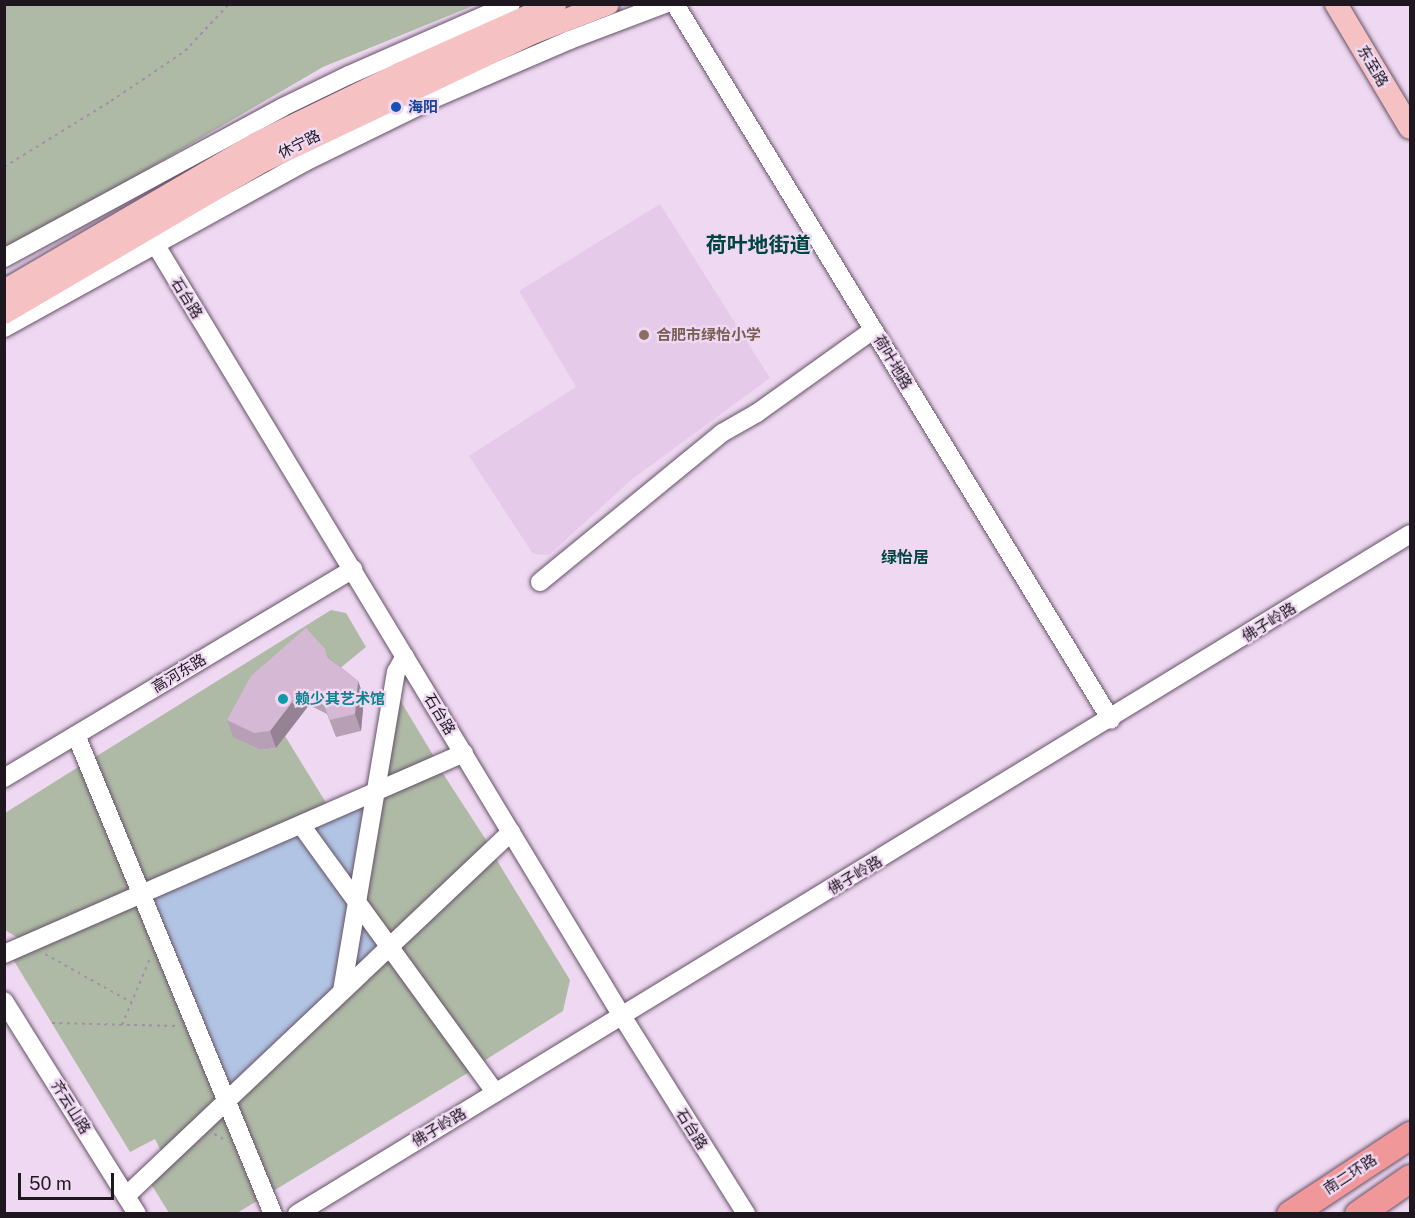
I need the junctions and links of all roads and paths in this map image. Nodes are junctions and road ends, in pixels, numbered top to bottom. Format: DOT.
graph roads {
  1 [pos="229,4"];
  2 [pos="511,4"];
  3 [pos="555,4"];
  4 [pos="608,4"];
  5 [pos="665,4"];
  6 [pos="675,4"];
  7 [pos="1336,4"];
  8 [pos="1353,4"];
  9 [pos="1410,98"];
  10 [pos="1410,128"];
  11 [pos="4,167"];
  12 [pos="146,229"];
  13 [pos="4,258"];
  14 [pos="4,291"];
  15 [pos="4,313"];
  16 [pos="4,328"];
  17 [pos="873,330"];
  18 [pos="1410,534"];
  19 [pos="353,568"];
  20 [pos="540,582"];
  21 [pos="405,656"];
  22 [pos="1111,720"];
  23 [pos="76,735"];
  24 [pos="464,753"];
  25 [pos="4,778"];
  26 [pos="378,791"];
  27 [pos="301,825"];
  28 [pos="511,832"];
  29 [pos="142,894"];
  30 [pos="357,903"];
  31 [pos="29,944"];
  32 [pos="388,948"];
  33 [pos="4,954"];
  34 [pos="152,954"];
  35 [pos="342,991"];
  36 [pos="4,1001"];
  37 [pos="131,1002"];
  38 [pos="622,1016"];
  39 [pos="52,1023"];
  40 [pos="122,1025"];
  41 [pos="179,1026"];
  42 [pos="495,1093"];
  43 [pos="227,1101"];
  44 [pos="213,1133"];
  45 [pos="1410,1135"];
  46 [pos="232,1145"];
  47 [pos="1410,1178"];
  48 [pos="126,1196"];
  49 [pos="137,1214"];
  50 [pos="273,1214"];
  51 [pos="297,1214"];
  52 [pos="746,1214"];
  53 [pos="1290,1214"];
  54 [pos="1358,1214"];
  1 -- 11 [label="path"];
  2 -- 13 [label="street"];
  3 -- 12 [label="main road, 休宁路"];
  4 -- 12 [label="main road, 休宁路"];
  5 -- 12 [label="street"];
  6 -- 17 [label="street, 荷叶地路"];
  7 -- 10 [label="main road, 东至路"];
  8 -- 9 [label="main road, 东至路"];
  12 -- 14 [label="main road, 休宁路"];
  12 -- 15 [label="main road, 休宁路"];
  12 -- 16 [label="street"];
  12 -- 19 [label="street, 石台路"];
  17 -- 20 [label="street"];
  17 -- 22 [label="street, 荷叶地路"];
  18 -- 22 [label="street, 佛子岭路"];
  19 -- 21 [label="street, 石台路"];
  19 -- 23 [label="street, 高河东路"];
  21 -- 24 [label="street, 石台路"];
  21 -- 26 [label="street"];
  22 -- 38 [label="street, 佛子岭路"];
  23 -- 25 [label="street, 高河东路"];
  23 -- 29 [label="street"];
  24 -- 26 [label="street"];
  24 -- 28 [label="street, 石台路"];
  26 -- 27 [label="street"];
  26 -- 30 [label="street"];
  27 -- 29 [label="street"];
  27 -- 30 [label="street"];
  28 -- 32 [label="street"];
  28 -- 38 [label="street, 石台路"];
  29 -- 31 [label="street"];
  29 -- 43 [label="street"];
  30 -- 32 [label="street"];
  30 -- 35 [label="street"];
  31 -- 33 [label="street"];
  31 -- 37 [label="path"];
  32 -- 35 [label="street"];
  32 -- 42 [label="street"];
  34 -- 37 [label="path"];
  35 -- 43 [label="street"];
  36 -- 48 [label="street, 齐云山路"];
  37 -- 40 [label="path"];
  38 -- 42 [label="street, 佛子岭路"];
  38 -- 52 [label="street, 石台路"];
  39 -- 40 [label="path"];
  40 -- 41 [label="path"];
  42 -- 51 [label="street, 佛子岭路"];
  43 -- 48 [label="street"];
  43 -- 50 [label="street"];
  44 -- 46 [label="path"];
  45 -- 53 [label="highway, 南二环路"];
  47 -- 54 [label="highway"];
  48 -- 49 [label="street, 齐云山路"];
}
